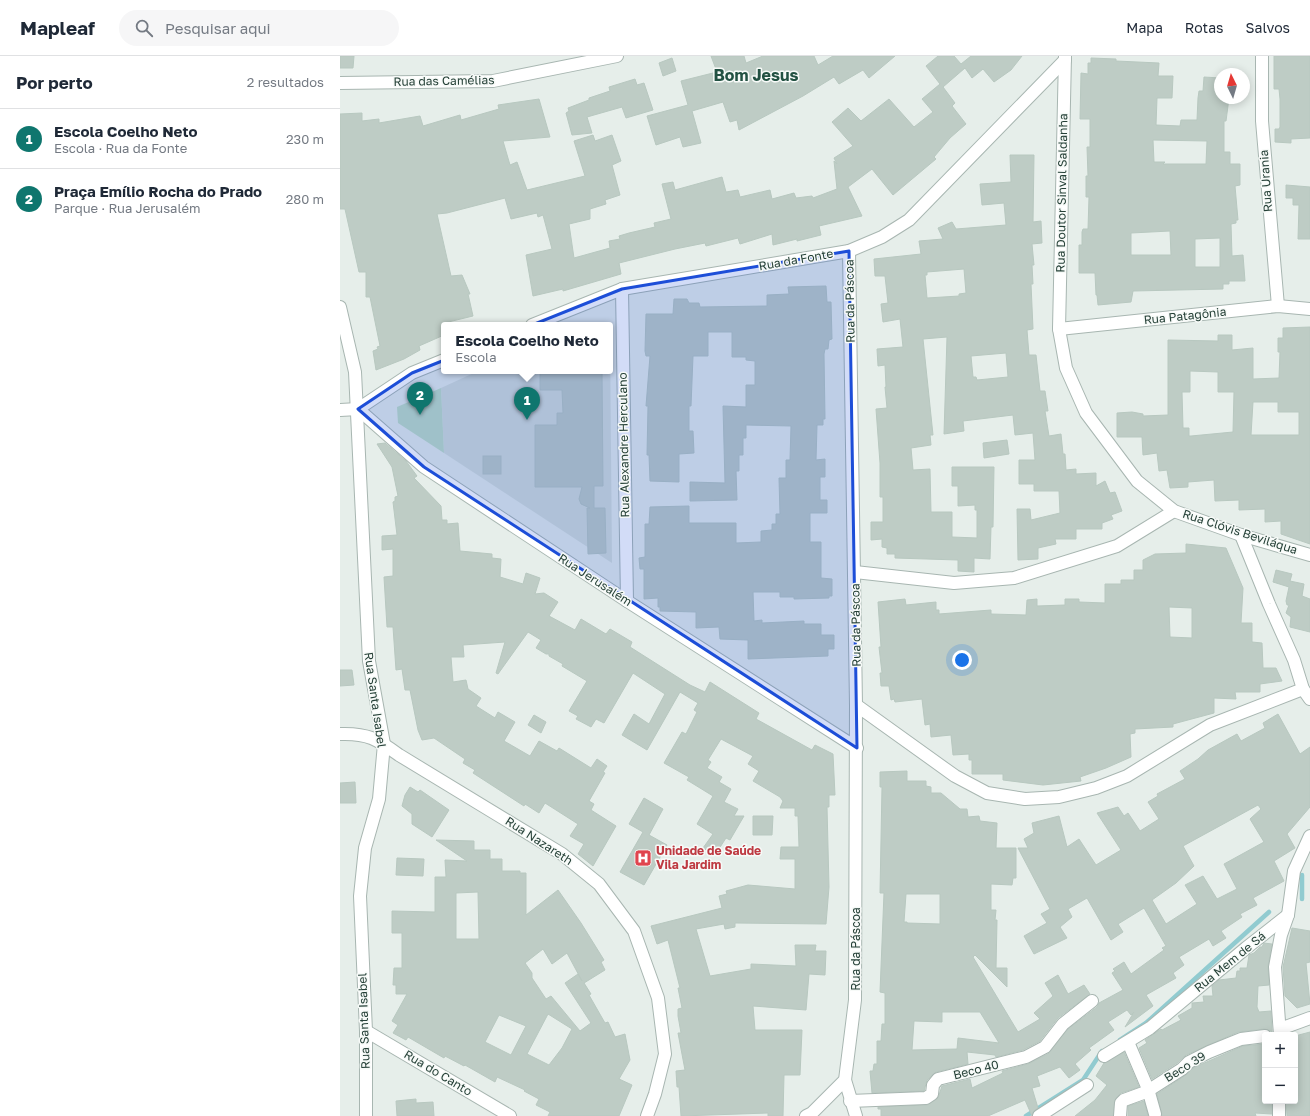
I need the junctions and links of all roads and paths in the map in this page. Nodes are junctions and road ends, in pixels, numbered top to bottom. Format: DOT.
graph roads {
  1 [pos="617,56"];
  2 [pos="1262,56"];
  3 [pos="1065,58"];
  4 [pos="340,83"];
  5 [pos="849,251"];
  6 [pos="622,289"];
  7 [pos="1278,306"];
  8 [pos="340,307"];
  9 [pos="1310,309"];
  10 [pos="540,322"];
  11 [pos="1059,329"];
  12 [pos="441,361"];
  13 [pos="358,409"];
  14 [pos="340,410"];
  15 [pos="1174,511"];
  16 [pos="1241,534"];
  17 [pos="1310,555"];
  18 [pos="855,572"];
  19 [pos="627,600"];
  20 [pos="1303,689"];
  21 [pos="1310,699"];
  22 [pos="856,705"];
  23 [pos="340,734"];
  24 [pos="384,744"];
  25 [pos="856,748"];
  26 [pos="1310,836"];
  27 [pos="1288,915"];
  28 [pos="1092,1001"];
  29 [pos="1310,1018"];
  30 [pos="366,1031"];
  31 [pos="1278,1032"];
  32 [pos="1280,1032"];
  33 [pos="1262,1036"];
  34 [pos="1128,1042"];
  35 [pos="1104,1056"];
  36 [pos="845,1080"];
  37 [pos="1087,1085"];
  38 [pos="1148,1089"];
  39 [pos="850,1101"];
  40 [pos="1279,1104"];
  41 [pos="1155,1114"];
  42 [pos="366,1116"];
  43 [pos="510,1116"];
  44 [pos="647,1116"];
  45 [pos="806,1116"];
  46 [pos="856,1116"];
  47 [pos="1039,1116"];
  48 [pos="1120,1116"];
  49 [pos="1279,1116"];
  1 -- 4 [label="street, Rua das Camélias"];
  2 -- 7 [label="street, Rua Urania"];
  3 -- 5 [label="street, Rua da Fonte"];
  3 -- 11 [label="street, Rua Doutor Sinval Saldanha"];
  5 -- 6 [label="street, Rua da Fonte"];
  5 -- 18 [label="street, Rua da Páscoa"];
  6 -- 10 [label="street, Rua da Fonte"];
  6 -- 19 [label="street, Rua Alexandre Herculano"];
  7 -- 9 [label="street, Rua Patagônia"];
  7 -- 11 [label="street, Rua Patagônia"];
  8 -- 13 [label="street, Rua Santa Isabel"];
  11 -- 15 [label="street, Rua Clóvis Beviláqua"];
  12 -- 13 [label="street"];
  13 -- 14 [label="street"];
  13 -- 19 [label="street, Rua Jerusalém"];
  13 -- 24 [label="street, Rua Santa Isabel"];
  15 -- 16 [label="street, Rua Clóvis Beviláqua"];
  15 -- 18 [label="street"];
  16 -- 17 [label="street, Rua Clóvis Beviláqua"];
  16 -- 20 [label="street"];
  18 -- 22 [label="street, Rua da Páscoa"];
  19 -- 25 [label="street, Rua Jerusalém"];
  20 -- 21 [label="street"];
  20 -- 22 [label="street"];
  22 -- 25 [label="street, Rua da Páscoa"];
  23 -- 24 [label="street, Rua Nazareth"];
  24 -- 30 [label="street, Rua Santa Isabel"];
  24 -- 44 [label="street, Rua Nazareth"];
  25 -- 36 [label="street, Rua da Páscoa"];
  26 -- 27 [label="street"];
  27 -- 31 [label="street"];
  27 -- 34 [label="street, Rua Mem de Sá"];
  28 -- 39 [label="street, Beco 40"];
  29 -- 32 [label="street"];
  30 -- 42 [label="street, Rua Santa Isabel"];
  30 -- 43 [label="street, Rua do Canto"];
  33 -- 38 [label="street, Beco 39"];
  34 -- 35 [label="street, Rua Mem de Sá"];
  34 -- 38 [label="street"];
  36 -- 39 [label="street"];
  36 -- 45 [label="street"];
  37 -- 47 [label="street"];
  38 -- 41 [label="street"];
  38 -- 48 [label="street, Beco 39"];
  39 -- 46 [label="street"];
  40 -- 49 [label="street"];
}
